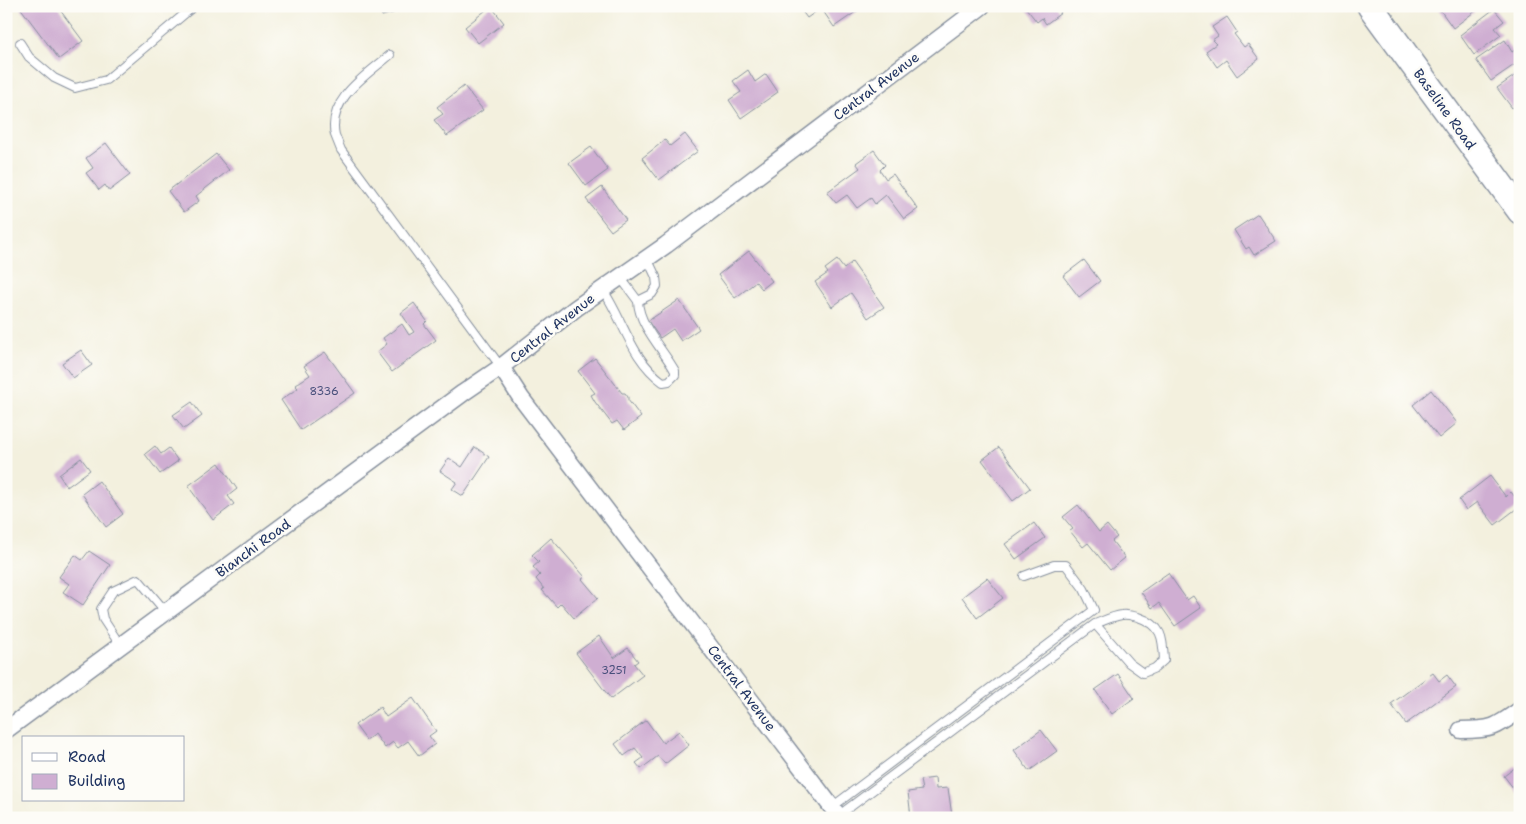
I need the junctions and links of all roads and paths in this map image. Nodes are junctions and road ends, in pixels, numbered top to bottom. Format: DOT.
graph roads {
  1 [pos="194,6"];
  2 [pos="982,6"];
  3 [pos="1370,6"];
  4 [pos="20,43"];
  5 [pos="390,54"];
  6 [pos="1517,203"];
  7 [pos="647,258"];
  8 [pos="620,277"];
  9 [pos="602,290"];
  10 [pos="638,301"];
  11 [pos="501,368"];
  12 [pos="1024,576"];
  13 [pos="166,612"];
  14 [pos="1095,624"];
  15 [pos="120,645"];
  16 [pos="1520,710"];
  17 [pos="6,730"];
  18 [pos="1461,730"];
  19 [pos="837,813"];
  1 -- 4 [label="lane"];
  2 -- 7 [label="street, Central Avenue"];
  3 -- 6 [label="main road, Baseline Road"];
  5 -- 11 [label="lane"];
  7 -- 8 [label="street, Central Avenue"];
  7 -- 10 [label="lane"];
  8 -- 9 [label="street, Central Avenue"];
  8 -- 10 [label="lane"];
  9 -- 10 [label="lane"];
  9 -- 11 [label="street, Central Avenue"];
  11 -- 13 [label="street, Bianchi Road"];
  11 -- 19 [label="street, Central Avenue"];
  12 -- 19 [label="lane"];
  13 -- 15 [label="street, Bianchi Road"];
  13 -- 15 [label="lane"];
  14 -- 14 [label="lane"];
  14 -- 19 [label="lane"];
  15 -- 17 [label="street, Bianchi Road"];
  16 -- 18 [label="street"];
}
